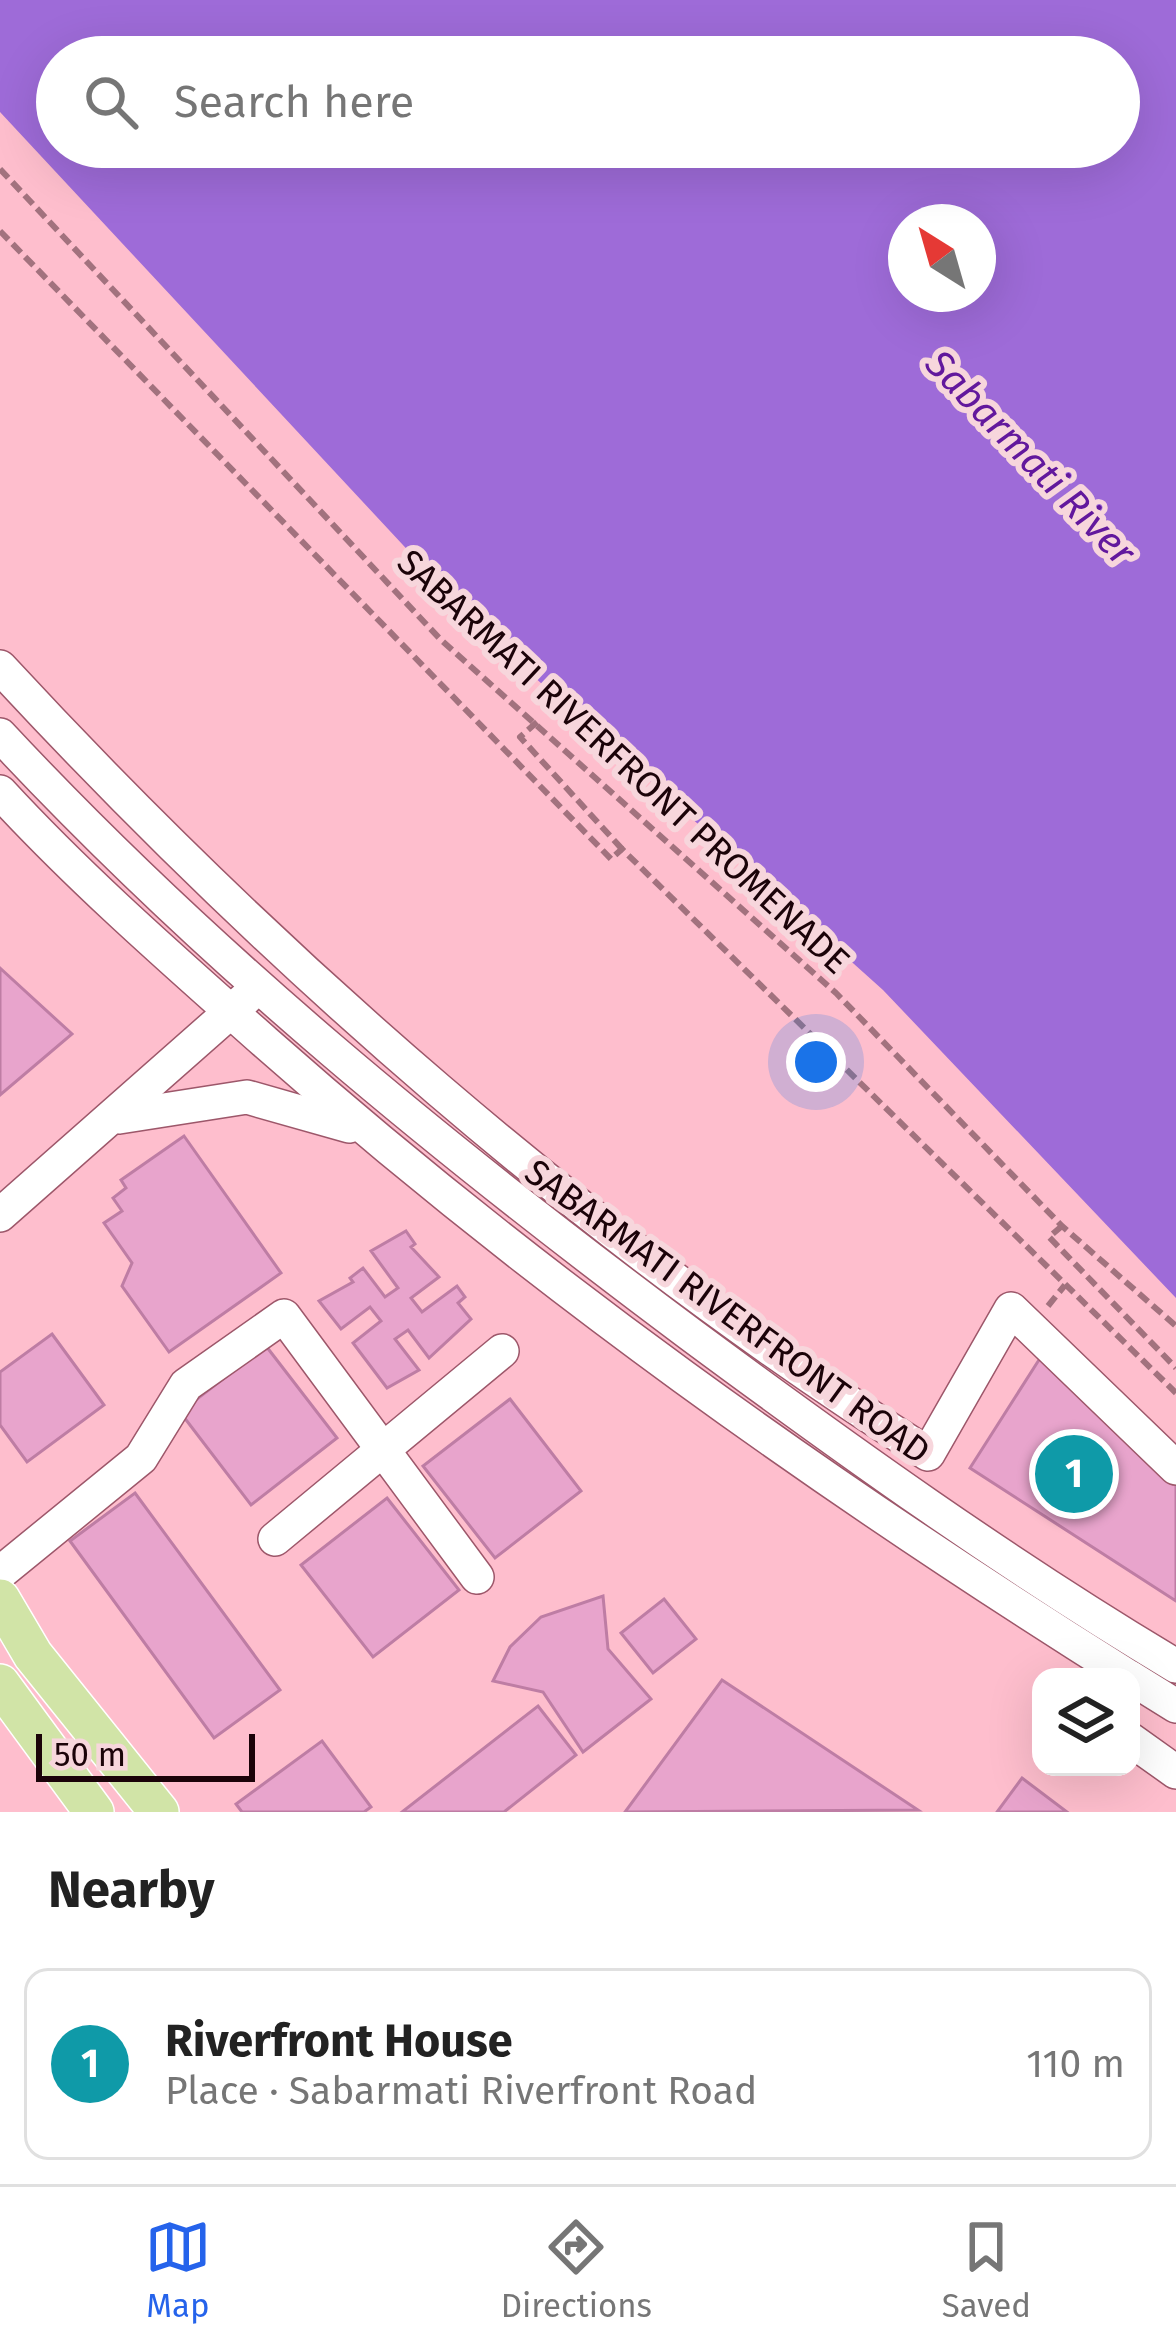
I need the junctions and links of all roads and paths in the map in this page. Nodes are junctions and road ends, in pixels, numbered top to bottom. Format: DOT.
graph roads {
  1 [pos="0,169"];
  2 [pos="0,231"];
  3 [pos="0,667"];
  4 [pos="537,722"];
  5 [pos="0,735"];
  6 [pos="85,760"];
  7 [pos="50,788"];
  8 [pos="0,791"];
  9 [pos="622,849"];
  10 [pos="257,988"];
  11 [pos="230,1013"];
  12 [pos="466,1111"];
  13 [pos="114,1118"];
  14 [pos="362,1130"];
  15 [pos="440,1144"];
  16 [pos="0,1215"];
  17 [pos="1062,1226"];
  18 [pos="1176,1326"];
  19 [pos="1136,1329"];
  20 [pos="1124,1342"];
  21 [pos="502,1351"];
  22 [pos="1176,1368"];
  23 [pos="824,1389"];
  24 [pos="1176,1393"];
  25 [pos="808,1421"];
  26 [pos="382,1448"];
  27 [pos="1176,1468"];
  28 [pos="275,1539"];
  29 [pos="0,1573"];
  30 [pos="477,1577"];
  31 [pos="0,1599"];
  32 [pos="1095,1617"];
  33 [pos="1079,1661"];
  34 [pos="1176,1666"];
  35 [pos="1140,1683"];
  36 [pos="0,1684"];
  37 [pos="1176,1706"];
  38 [pos="1140,1746"];
  39 [pos="1176,1772"];
  40 [pos="94,1812"];
  41 [pos="158,1812"];
  1 -- 4 [label="path, SABARMATI RIVERFRONT PROMENADE"];
  2 -- 9 [label="path"];
  3 -- 6 [label="street"];
  4 -- 9 [label="path"];
  4 -- 17 [label="path, SABARMATI RIVERFRONT PROMENADE"];
  5 -- 7 [label="street"];
  6 -- 7 [label="street"];
  6 -- 12 [label="street"];
  7 -- 10 [label="street"];
  8 -- 11 [label="street"];
  9 -- 20 [label="path"];
  10 -- 11 [label="street"];
  10 -- 15 [label="street, SABARMATI RIVERFRONT ROAD"];
  11 -- 13 [label="street"];
  11 -- 14 [label="street"];
  12 -- 15 [label="street"];
  12 -- 23 [label="street"];
  13 -- 14 [label="street"];
  13 -- 16 [label="street"];
  14 -- 33 [label="street"];
  15 -- 25 [label="street, SABARMATI RIVERFRONT ROAD"];
  17 -- 18 [label="path, SABARMATI RIVERFRONT PROMENADE"];
  17 -- 19 [label="path"];
  19 -- 20 [label="path"];
  19 -- 22 [label="path"];
  20 -- 24 [label="path"];
  21 -- 26 [label="street"];
  23 -- 25 [label="street"];
  23 -- 27 [label="street"];
  25 -- 32 [label="street, SABARMATI RIVERFRONT ROAD"];
  26 -- 28 [label="street"];
  26 -- 29 [label="street"];
  26 -- 30 [label="street"];
  31 -- 41 [label="main road"];
  32 -- 33 [label="street"];
  32 -- 34 [label="street, SABARMATI RIVERFRONT ROAD"];
  35 -- 37 [label="street"];
  36 -- 40 [label="main road"];
  38 -- 39 [label="street"];
}
